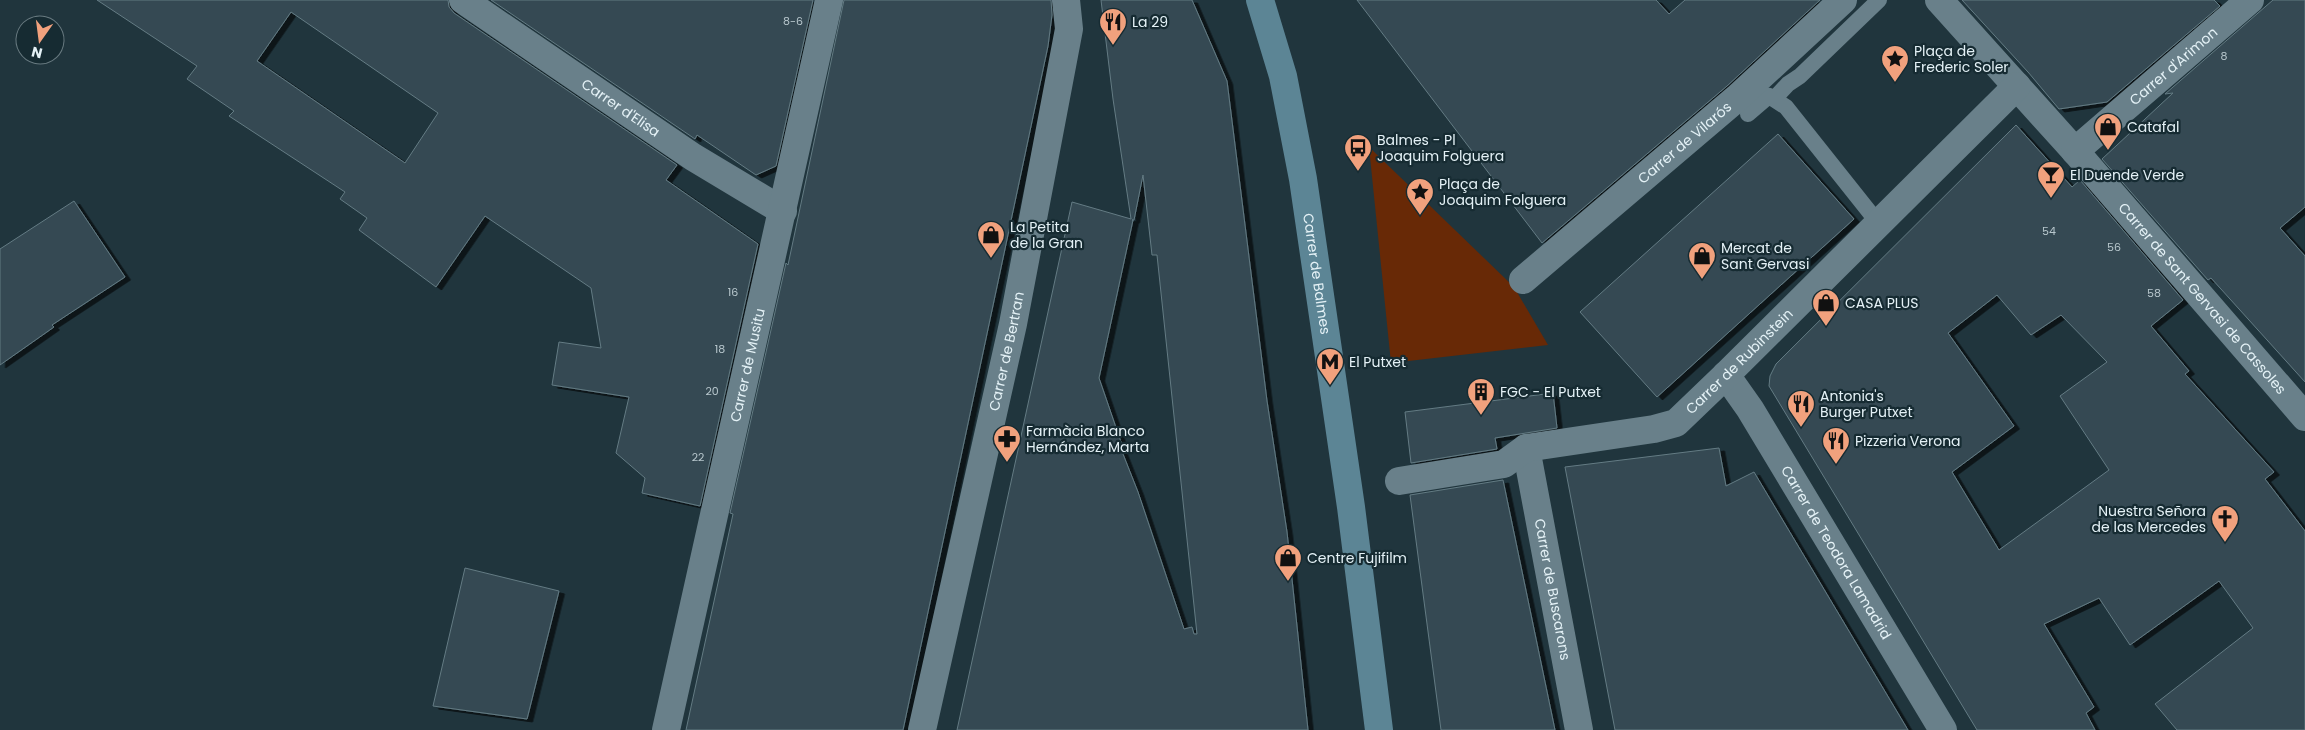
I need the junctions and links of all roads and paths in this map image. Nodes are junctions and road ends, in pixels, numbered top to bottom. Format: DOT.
graph roads {
  1 [pos="463,0"];
  2 [pos="829,0"];
  3 [pos="1066,0"];
  4 [pos="1260,0"];
  5 [pos="1843,0"];
  6 [pos="1879,0"];
  7 [pos="1939,0"];
  8 [pos="2242,2"];
  9 [pos="2017,86"];
  10 [pos="1774,99"];
  11 [pos="1748,114"];
  12 [pos="2075,151"];
  13 [pos="783,211"];
  14 [pos="1879,224"];
  15 [pos="1523,280"];
  16 [pos="1726,376"];
  17 [pos="2305,417"];
  18 [pos="1526,448"];
  19 [pos="1399,480"];
  20 [pos="666,730"];
  21 [pos="922,730"];
  22 [pos="1379,730"];
  23 [pos="1579,730"];
  24 [pos="1943,730"];
  1 -- 13 [label="street, Carrer d'Elisa"];
  2 -- 13 [label="street, Carrer de Musitu"];
  3 -- 21 [label="street, Carrer de Bertran"];
  4 -- 22 [label="main road, Carrer de Balmes"];
  5 -- 15 [label="street, Carrer de Vilarós"];
  6 -- 10 [label="lane"];
  7 -- 9 [label="street, Carrer de Sant Gervasi de Cassoles"];
  8 -- 12 [label="street, Carrer d'Arimon"];
  9 -- 12 [label="street, Carrer de Sant Gervasi de Cassoles"];
  9 -- 14 [label="street, Carrer de Rubinstein"];
  10 -- 11 [label="lane"];
  10 -- 14 [label="lane"];
  12 -- 17 [label="street, Carrer de Sant Gervasi de Cassoles"];
  13 -- 20 [label="street, Carrer de Musitu"];
  14 -- 16 [label="street, Carrer de Rubinstein"];
  16 -- 18 [label="street, Carrer de Rubinstein"];
  16 -- 24 [label="street, Carrer de Teodora Lamadrid"];
  18 -- 19 [label="street"];
  18 -- 23 [label="street, Carrer de Buscarons"];
}
